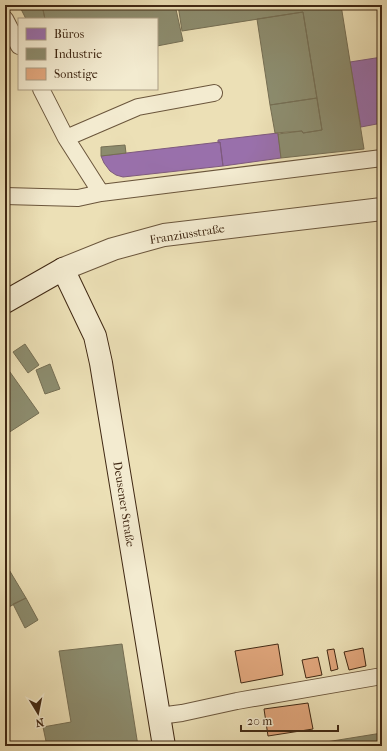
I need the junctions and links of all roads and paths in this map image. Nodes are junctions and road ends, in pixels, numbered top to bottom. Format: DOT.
graph roads {
  1 [pos="5,20"];
  2 [pos="18,44"];
  3 [pos="42,90"];
  4 [pos="214,93"];
  5 [pos="66,138"];
  6 [pos="382,158"];
  7 [pos="102,193"];
  8 [pos="5,196"];
  9 [pos="382,209"];
  10 [pos="63,269"];
  11 [pos="5,302"];
  12 [pos="382,676"];
  13 [pos="159,716"];
  14 [pos="164,746"];
  1 -- 2 [label="lane"];
  3 -- 5 [label="lane"];
  4 -- 5 [label="lane"];
  5 -- 7 [label="lane"];
  6 -- 7 [label="lane"];
  7 -- 8 [label="lane"];
  9 -- 10 [label="main road, Franziusstraße"];
  10 -- 11 [label="main road, Franziusstraße"];
  10 -- 13 [label="main road, Deusener Straße"];
  12 -- 13 [label="lane"];
  13 -- 14 [label="main road, Deusener Straße"];
}
